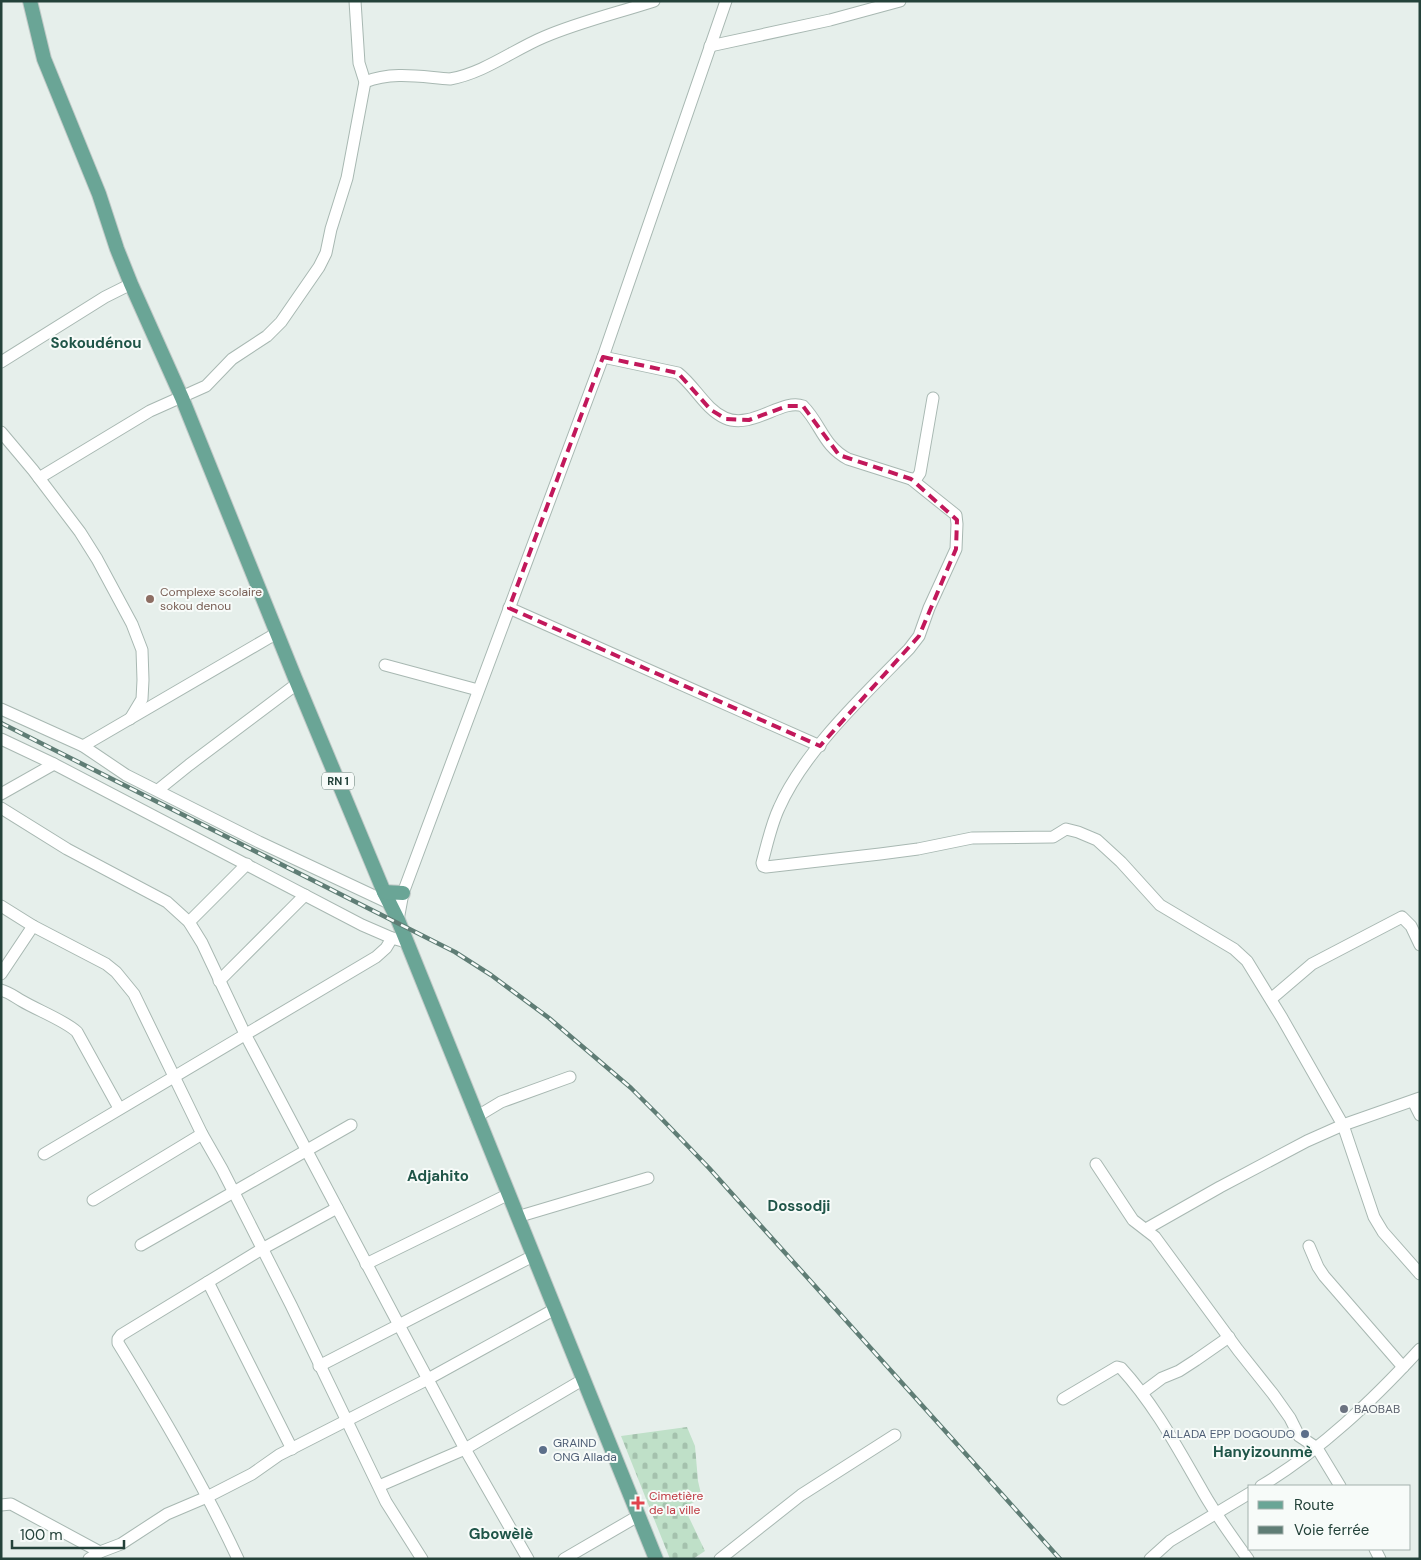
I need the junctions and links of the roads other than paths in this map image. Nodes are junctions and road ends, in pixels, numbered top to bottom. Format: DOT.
graph roads {
  1 [pos="30,1"];
  2 [pos="355,1"];
  3 [pos="654,1"];
  4 [pos="726,1"];
  5 [pos="900,1"];
  6 [pos="710,46"];
  7 [pos="364,82"];
  8 [pos="131,284"];
  9 [pos="602,357"];
  10 [pos="1,362"];
  11 [pos="182,398"];
  12 [pos="933,398"];
  13 [pos="1,432"];
  14 [pos="39,478"];
  15 [pos="911,480"];
  16 [pos="509,608"];
  17 [pos="278,633"];
  18 [pos="385,665"];
  19 [pos="298,683"];
  20 [pos="478,690"];
  21 [pos="1,709"];
  22 [pos="130,719"];
  23 [pos="1,739"];
  24 [pos="83,746"];
  25 [pos="820,746"];
  26 [pos="54,764"];
  27 [pos="158,790"];
  28 [pos="1,794"];
  29 [pos="1,808"];
  30 [pos="247,864"];
  31 [pos="403,893"];
  32 [pos="306,895"];
  33 [pos="386,897"];
  34 [pos="1,906"];
  35 [pos="398,920"];
  36 [pos="189,922"];
  37 [pos="33,926"];
  38 [pos="399,940"];
  39 [pos="1420,945"];
  40 [pos="1,974"];
  41 [pos="219,981"];
  42 [pos="1,990"];
  43 [pos="1271,999"];
  44 [pos="245,1034"];
  45 [pos="174,1076"];
  46 [pos="570,1077"];
  47 [pos="1416,1100"];
  48 [pos="119,1108"];
  49 [pos="1420,1115"];
  50 [pos="476,1117"];
  51 [pos="351,1125"];
  52 [pos="1343,1125"];
  53 [pos="202,1134"];
  54 [pos="306,1150"];
  55 [pos="44,1154"];
  56 [pos="1096,1164"];
  57 [pos="648,1178"];
  58 [pos="233,1192"];
  59 [pos="507,1195"];
  60 [pos="93,1200"];
  61 [pos="336,1208"];
  62 [pos="517,1217"];
  63 [pos="1146,1229"];
  64 [pos="141,1245"];
  65 [pos="1309,1246"];
  66 [pos="262,1249"];
  67 [pos="533,1256"];
  68 [pos="366,1264"];
  69 [pos="1420,1274"];
  70 [pos="208,1282"];
  71 [pos="555,1309"];
  72 [pos="399,1326"];
  73 [pos="1229,1337"];
  74 [pos="1420,1349"];
  75 [pos="319,1366"];
  76 [pos="1403,1367"];
  77 [pos="428,1379"];
  78 [pos="584,1379"];
  79 [pos="1142,1393"];
  80 [pos="1063,1399"];
  81 [pos="348,1420"];
  82 [pos="895,1434"];
  83 [pos="1317,1448"];
  84 [pos="292,1449"];
  85 [pos="465,1449"];
  86 [pos="1262,1485"];
  87 [pos="1339,1485"];
  88 [pos="379,1486"];
  89 [pos="1248,1494"];
  90 [pos="207,1497"];
  91 [pos="2,1505"];
  92 [pos="1216,1513"];
  93 [pos="638,1516"];
  94 [pos="100,1552"];
  95 [pos="89,1559"];
  96 [pos="238,1559"];
  97 [pos="422,1559"];
  98 [pos="528,1559"];
  99 [pos="564,1559"];
  100 [pos="656,1559"];
  101 [pos="720,1559"];
  102 [pos="1150,1559"];
  103 [pos="1248,1559"];
  1 -- 8 [label="main road, RN 1"];
  2 -- 7 [label="street"];
  3 -- 7 [label="street"];
  4 -- 6 [label="street"];
  5 -- 6 [label="street"];
  6 -- 9 [label="street"];
  7 -- 11 [label="street"];
  8 -- 10 [label="street"];
  8 -- 11 [label="main road, RN 1"];
  9 -- 15 [label="street"];
  9 -- 16 [label="street"];
  11 -- 14 [label="street"];
  11 -- 17 [label="main road, RN 1"];
  12 -- 15 [label="street"];
  13 -- 14 [label="street"];
  14 -- 22 [label="street"];
  15 -- 25 [label="street"];
  16 -- 20 [label="street"];
  16 -- 25 [label="street"];
  17 -- 19 [label="main road, RN 1"];
  17 -- 22 [label="street"];
  18 -- 20 [label="street"];
  19 -- 27 [label="street"];
  19 -- 33 [label="main road, RN 1"];
  20 -- 31 [label="street"];
  21 -- 24 [label="street"];
  22 -- 24 [label="street"];
  23 -- 26 [label="street"];
  24 -- 27 [label="street"];
  25 -- 43 [label="street"];
  26 -- 28 [label="street"];
  26 -- 30 [label="street"];
  27 -- 33 [label="street"];
  29 -- 36 [label="street"];
  30 -- 32 [label="street"];
  30 -- 36 [label="street"];
  31 -- 33 [label="main road"];
  31 -- 35 [label="street"];
  32 -- 38 [label="street"];
  32 -- 41 [label="street"];
  33 -- 35 [label="main road, RN 1"];
  34 -- 37 [label="street"];
  35 -- 38 [label="main road, RN 1"];
  36 -- 41 [label="street"];
  37 -- 40 [label="street"];
  37 -- 45 [label="street"];
  38 -- 44 [label="street"];
  38 -- 50 [label="main road, RN 1"];
  39 -- 43 [label="street"];
  41 -- 44 [label="street"];
  42 -- 48 [label="street"];
  43 -- 52 [label="street"];
  44 -- 45 [label="street"];
  44 -- 54 [label="street"];
  45 -- 48 [label="street"];
  45 -- 53 [label="street"];
  46 -- 50 [label="street"];
  47 -- 49 [label="street"];
  47 -- 52 [label="street"];
  48 -- 55 [label="street"];
  50 -- 59 [label="main road, RN 1"];
  51 -- 54 [label="street"];
  52 -- 63 [label="street"];
  52 -- 69 [label="street"];
  53 -- 58 [label="street"];
  53 -- 60 [label="street"];
  54 -- 58 [label="street"];
  54 -- 61 [label="street"];
  56 -- 63 [label="street"];
  57 -- 62 [label="street"];
  58 -- 64 [label="street"];
  58 -- 66 [label="street"];
  59 -- 62 [label="main road, RN 1"];
  59 -- 68 [label="street"];
  61 -- 66 [label="street"];
  61 -- 68 [label="street"];
  62 -- 67 [label="main road, RN 1"];
  63 -- 73 [label="street"];
  65 -- 76 [label="street"];
  66 -- 70 [label="street"];
  66 -- 75 [label="street"];
  67 -- 71 [label="main road, RN 1"];
  67 -- 72 [label="street"];
  68 -- 72 [label="street"];
  70 -- 84 [label="street"];
  70 -- 90 [label="street"];
  71 -- 77 [label="street"];
  71 -- 78 [label="main road, RN 1"];
  72 -- 75 [label="street"];
  72 -- 77 [label="street"];
  73 -- 79 [label="street"];
  73 -- 83 [label="street"];
  74 -- 76 [label="street"];
  75 -- 81 [label="street"];
  76 -- 83 [label="street"];
  77 -- 81 [label="street"];
  77 -- 85 [label="street"];
  78 -- 85 [label="street"];
  78 -- 93 [label="main road, RN 1"];
  79 -- 80 [label="street"];
  79 -- 92 [label="street"];
  81 -- 84 [label="street"];
  81 -- 88 [label="street"];
  82 -- 101 [label="street"];
  83 -- 86 [label="street"];
  83 -- 87 [label="street"];
  84 -- 90 [label="street"];
  85 -- 88 [label="street"];
  85 -- 98 [label="street"];
  88 -- 97 [label="street"];
  89 -- 92 [label="street"];
  90 -- 94 [label="street"];
  90 -- 96 [label="street"];
  91 -- 94 [label="street"];
  92 -- 102 [label="street"];
  92 -- 103 [label="street"];
  93 -- 99 [label="street"];
  93 -- 100 [label="main road, RN 1"];
  94 -- 95 [label="street"];
}
